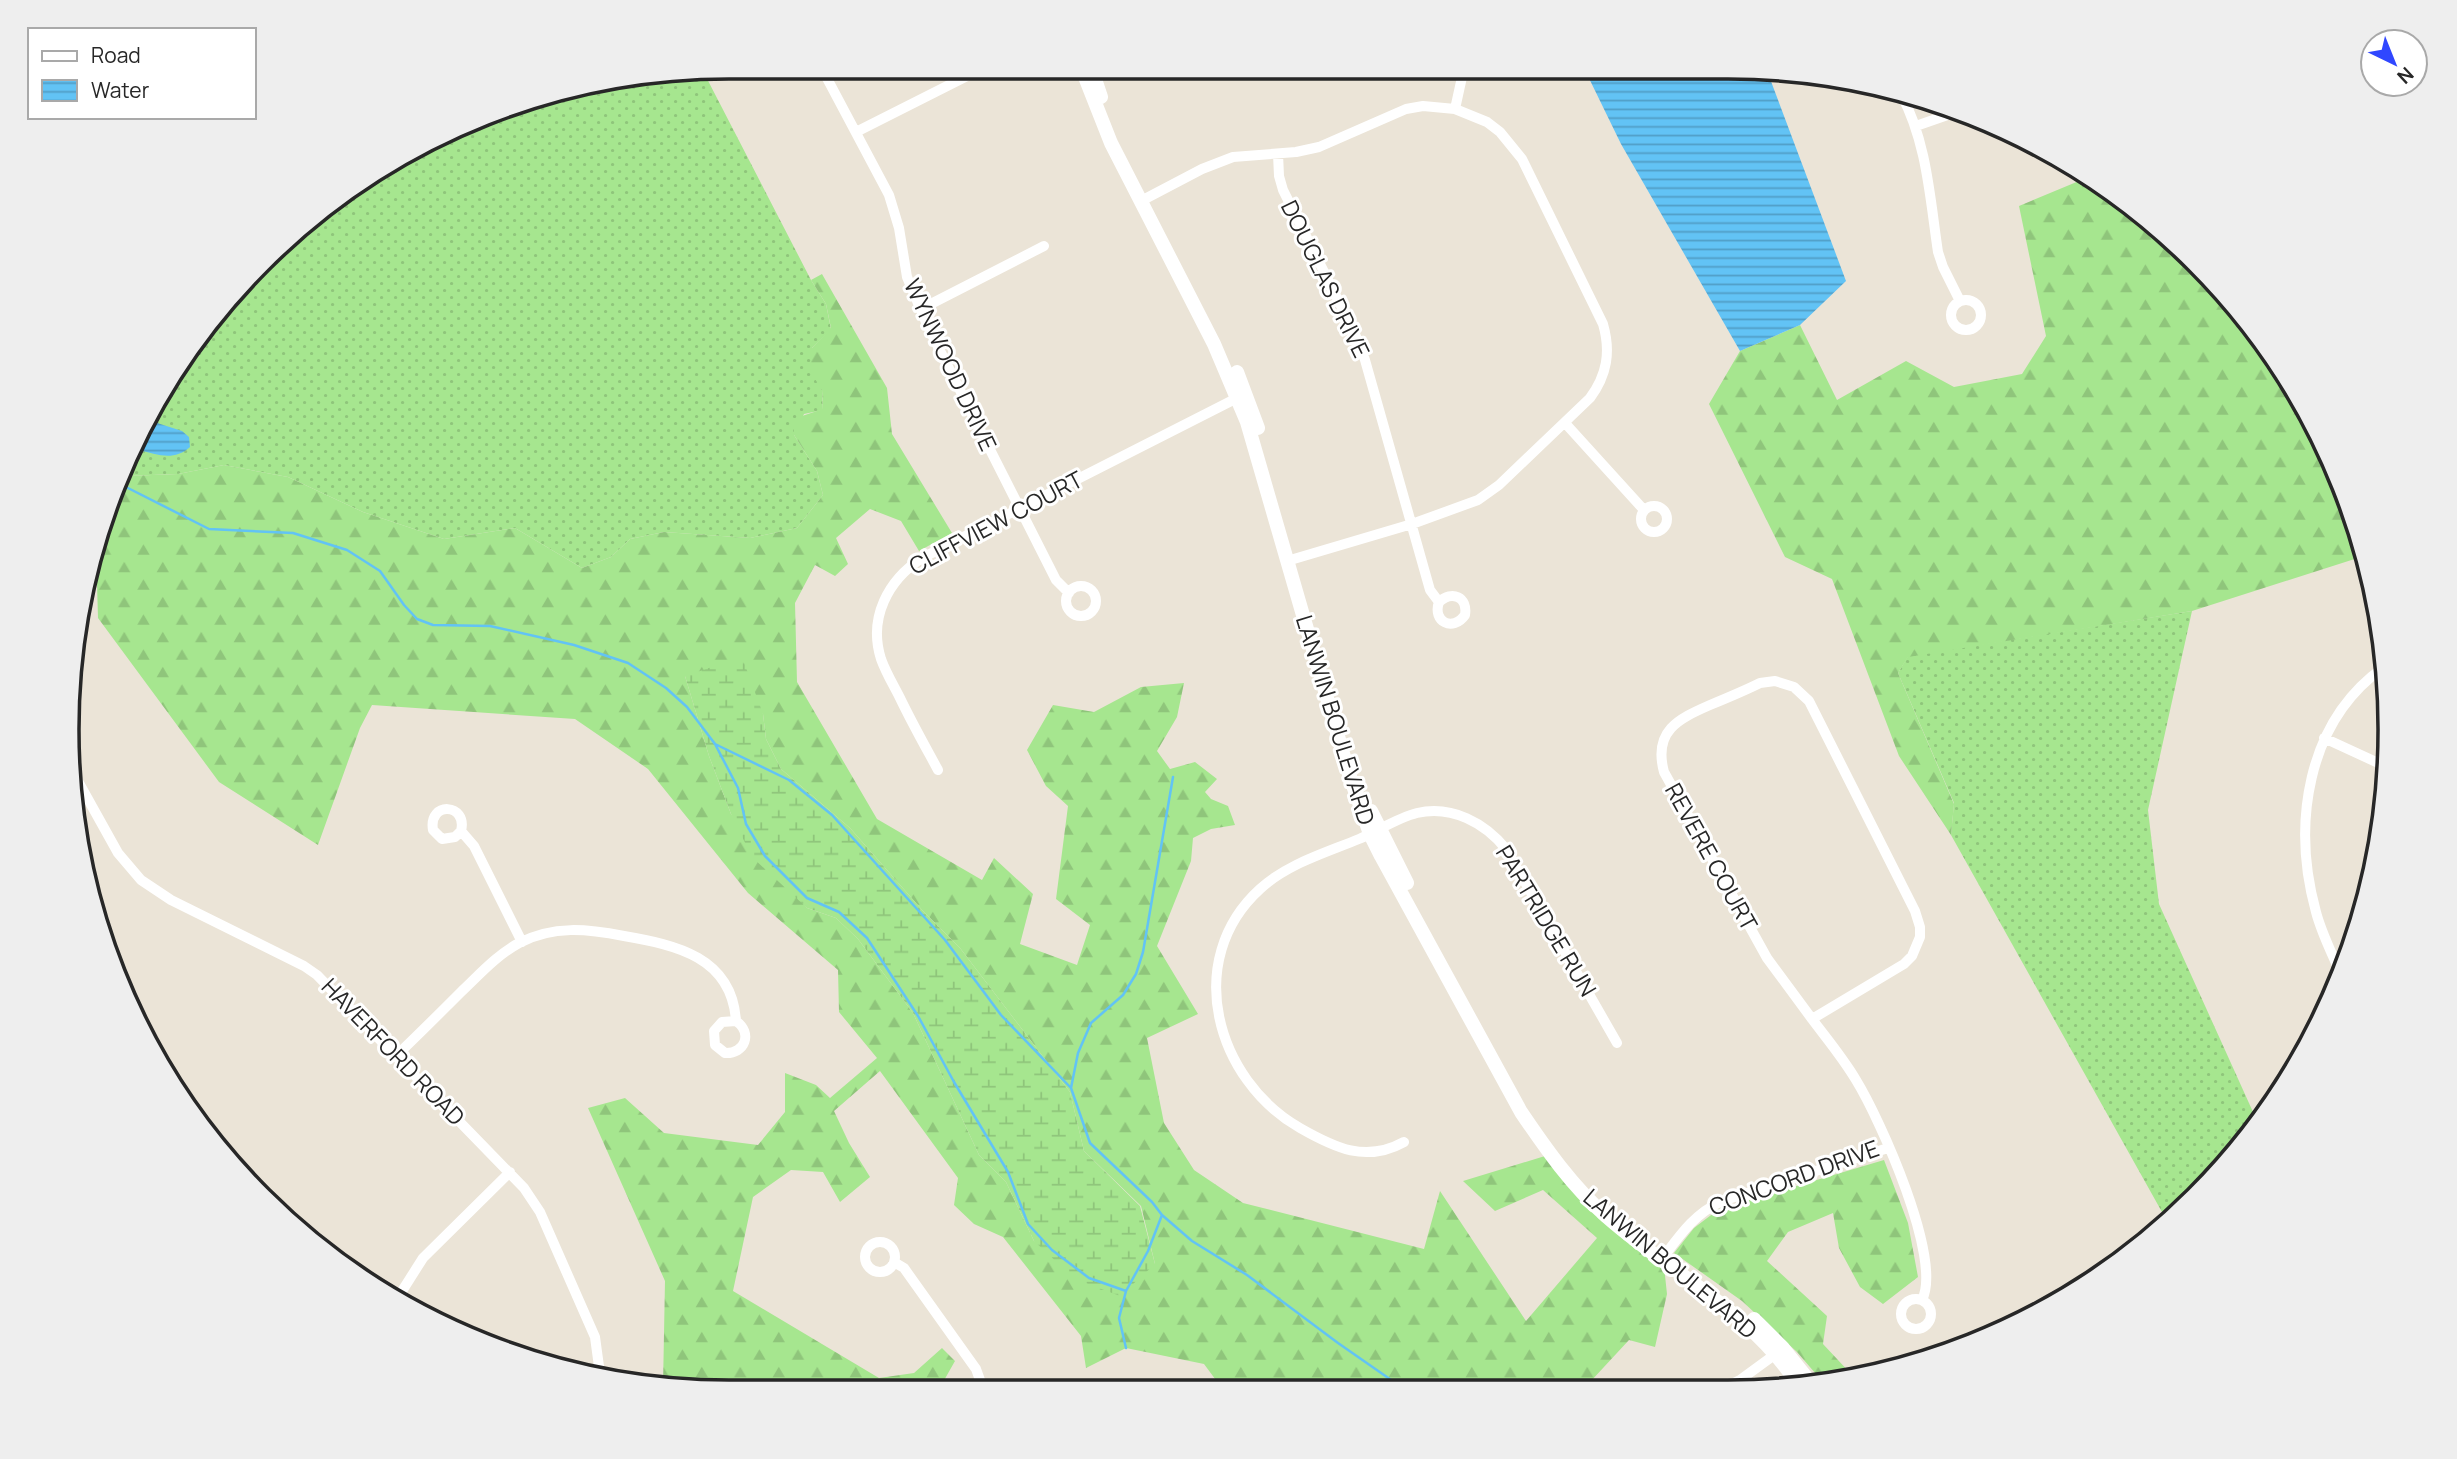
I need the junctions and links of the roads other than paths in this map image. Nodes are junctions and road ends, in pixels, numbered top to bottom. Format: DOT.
graph roads {
  1 [pos="827,79"];
  2 [pos="961,79"];
  3 [pos="1086,79"];
  4 [pos="1095,79"];
  5 [pos="1462,79"];
  6 [pos="1906,104"];
  7 [pos="1455,109"];
  8 [pos="1945,116"];
  9 [pos="1916,126"];
  10 [pos="856,132"];
  11 [pos="1278,154"];
  12 [pos="1145,199"];
  13 [pos="1044,246"];
  14 [pos="1960,301"];
  15 [pos="920,309"];
  16 [pos="1241,396"];
  17 [pos="1565,423"];
  18 [pos="1020,508"];
  19 [pos="1644,510"];
  20 [pos="1412,524"];
  21 [pos="1291,559"];
  22 [pos="1069,593"];
  23 [pos="1439,602"];
  24 [pos="2376,674"];
  25 [pos="2324,738"];
  26 [pos="2377,763"];
  27 [pos="937,770"];
  28 [pos="81,787"];
  29 [pos="461,831"];
  30 [pos="1375,832"];
  31 [pos="522,942"];
  32 [pos="2336,961"];
  33 [pos="1812,1019"];
  34 [pos="736,1021"];
  35 [pos="1617,1043"];
  36 [pos="397,1055"];
  37 [pos="1404,1142"];
  38 [pos="1888,1148"];
  39 [pos="510,1172"];
  40 [pos="1665,1256"];
  41 [pos="894,1262"];
  42 [pos="401,1291"];
  43 [pos="1922,1300"];
  44 [pos="1779,1352"];
  45 [pos="599,1367"];
  46 [pos="1804,1376"];
  47 [pos="1794,1377"];
  48 [pos="980,1380"];
  49 [pos="1740,1380"];
  1 -- 10 [label="street, WYNWOOD DRIVE"];
  2 -- 10 [label="street"];
  3 -- 12 [label="street, LANWIN BOULEVARD"];
  4 -- 12 [label="street, LANWIN BOULEVARD"];
  5 -- 7 [label="street"];
  6 -- 9 [label="street"];
  7 -- 11 [label="street"];
  7 -- 17 [label="street"];
  8 -- 9 [label="street"];
  9 -- 14 [label="street"];
  10 -- 15 [label="street, WYNWOOD DRIVE"];
  11 -- 12 [label="street"];
  11 -- 20 [label="street, DOUGLAS DRIVE"];
  12 -- 16 [label="street, LANWIN BOULEVARD"];
  13 -- 15 [label="street"];
  15 -- 18 [label="street, WYNWOOD DRIVE"];
  16 -- 18 [label="street, CLIFFVIEW COURT"];
  16 -- 21 [label="street, LANWIN BOULEVARD"];
  17 -- 19 [label="street"];
  17 -- 20 [label="street"];
  18 -- 22 [label="street, WYNWOOD DRIVE"];
  18 -- 27 [label="street, CLIFFVIEW COURT"];
  20 -- 21 [label="street"];
  20 -- 23 [label="street, DOUGLAS DRIVE"];
  21 -- 30 [label="street, LANWIN BOULEVARD"];
  24 -- 25 [label="street"];
  25 -- 26 [label="street"];
  25 -- 32 [label="street"];
  28 -- 36 [label="street, HAVERFORD ROAD"];
  29 -- 31 [label="street"];
  30 -- 35 [label="street, PARTRIDGE RUN"];
  30 -- 37 [label="street, PARTRIDGE RUN"];
  30 -- 40 [label="street, LANWIN BOULEVARD"];
  31 -- 34 [label="street"];
  31 -- 36 [label="street"];
  33 -- 33 [label="street, REVERE COURT"];
  33 -- 38 [label="street, CONCORD DRIVE"];
  36 -- 39 [label="street, HAVERFORD ROAD"];
  38 -- 40 [label="street, CONCORD DRIVE"];
  38 -- 43 [label="street"];
  39 -- 42 [label="street"];
  39 -- 45 [label="street, HAVERFORD ROAD"];
  40 -- 44 [label="street, LANWIN BOULEVARD"];
  41 -- 48 [label="street"];
  44 -- 46 [label="street, LANWIN BOULEVARD"];
  44 -- 47 [label="street, LANWIN BOULEVARD"];
  44 -- 49 [label="street"];
}
